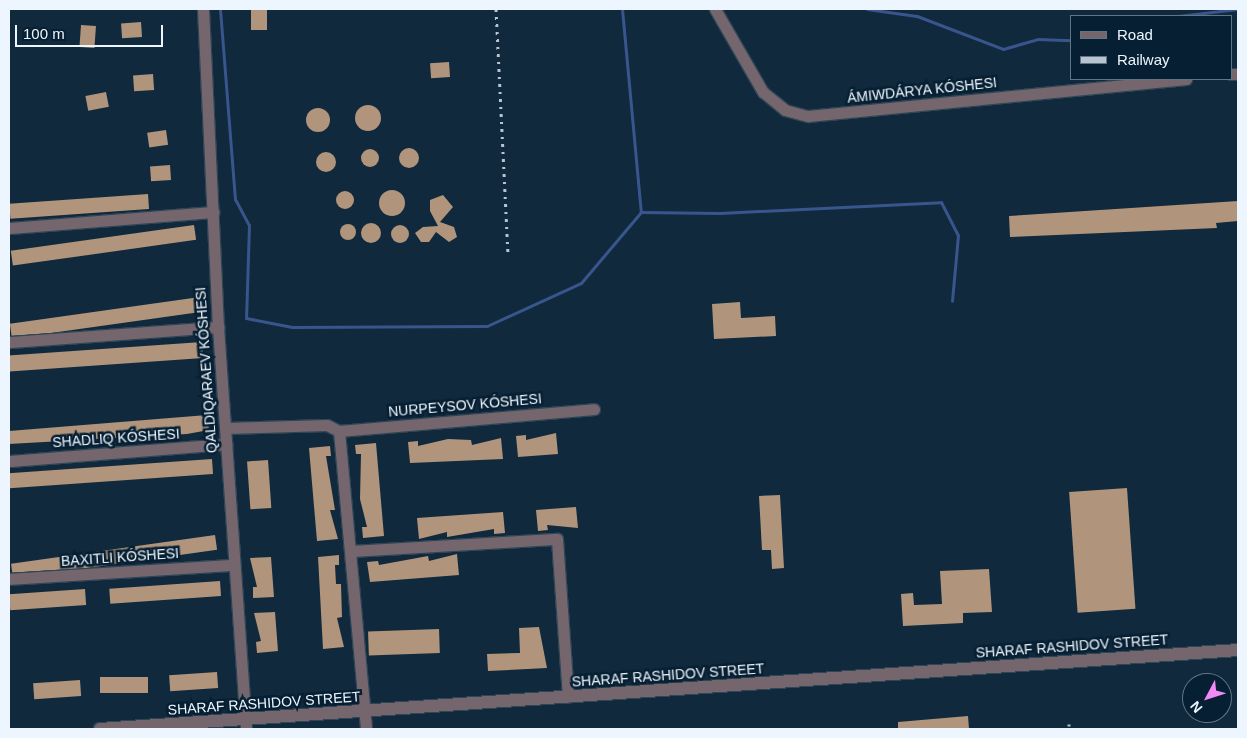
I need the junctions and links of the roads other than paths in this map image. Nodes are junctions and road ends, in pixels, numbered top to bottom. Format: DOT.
graph roads {
  1 [pos="203,9"];
  2 [pos="715,9"];
  3 [pos="1176,80"];
  4 [pos="213,212"];
  5 [pos="9,228"];
  6 [pos="218,327"];
  7 [pos="9,342"];
  8 [pos="594,409"];
  9 [pos="226,428"];
  10 [pos="339,431"];
  11 [pos="226,444"];
  12 [pos="9,461"];
  13 [pos="353,551"];
  14 [pos="233,565"];
  15 [pos="9,579"];
  16 [pos="1238,650"];
  17 [pos="568,697"];
  18 [pos="365,711"];
  19 [pos="246,724"];
  20 [pos="100,729"];
  21 [pos="366,729"];
  1 -- 4 [label="street"];
  2 -- 3 [label="street, ÁMIWDÁRYA KÓSHESI"];
  4 -- 5 [label="street"];
  4 -- 6 [label="street"];
  6 -- 7 [label="street"];
  6 -- 9 [label="street"];
  8 -- 10 [label="street, NURPEYSOV KÓSHESI"];
  9 -- 10 [label="street, NURPEYSOV KÓSHESI"];
  9 -- 11 [label="street"];
  10 -- 13 [label="street"];
  11 -- 12 [label="street"];
  11 -- 14 [label="street"];
  13 -- 17 [label="street"];
  13 -- 18 [label="street"];
  14 -- 15 [label="street"];
  14 -- 19 [label="street"];
  16 -- 17 [label="street, SHARAF RASHIDOV STREET"];
  17 -- 18 [label="street, SHARAF RASHIDOV STREET"];
  18 -- 19 [label="street, SHARAF RASHIDOV STREET"];
  18 -- 21 [label="street"];
  19 -- 20 [label="street, SHARAF RASHIDOV STREET"];
}
